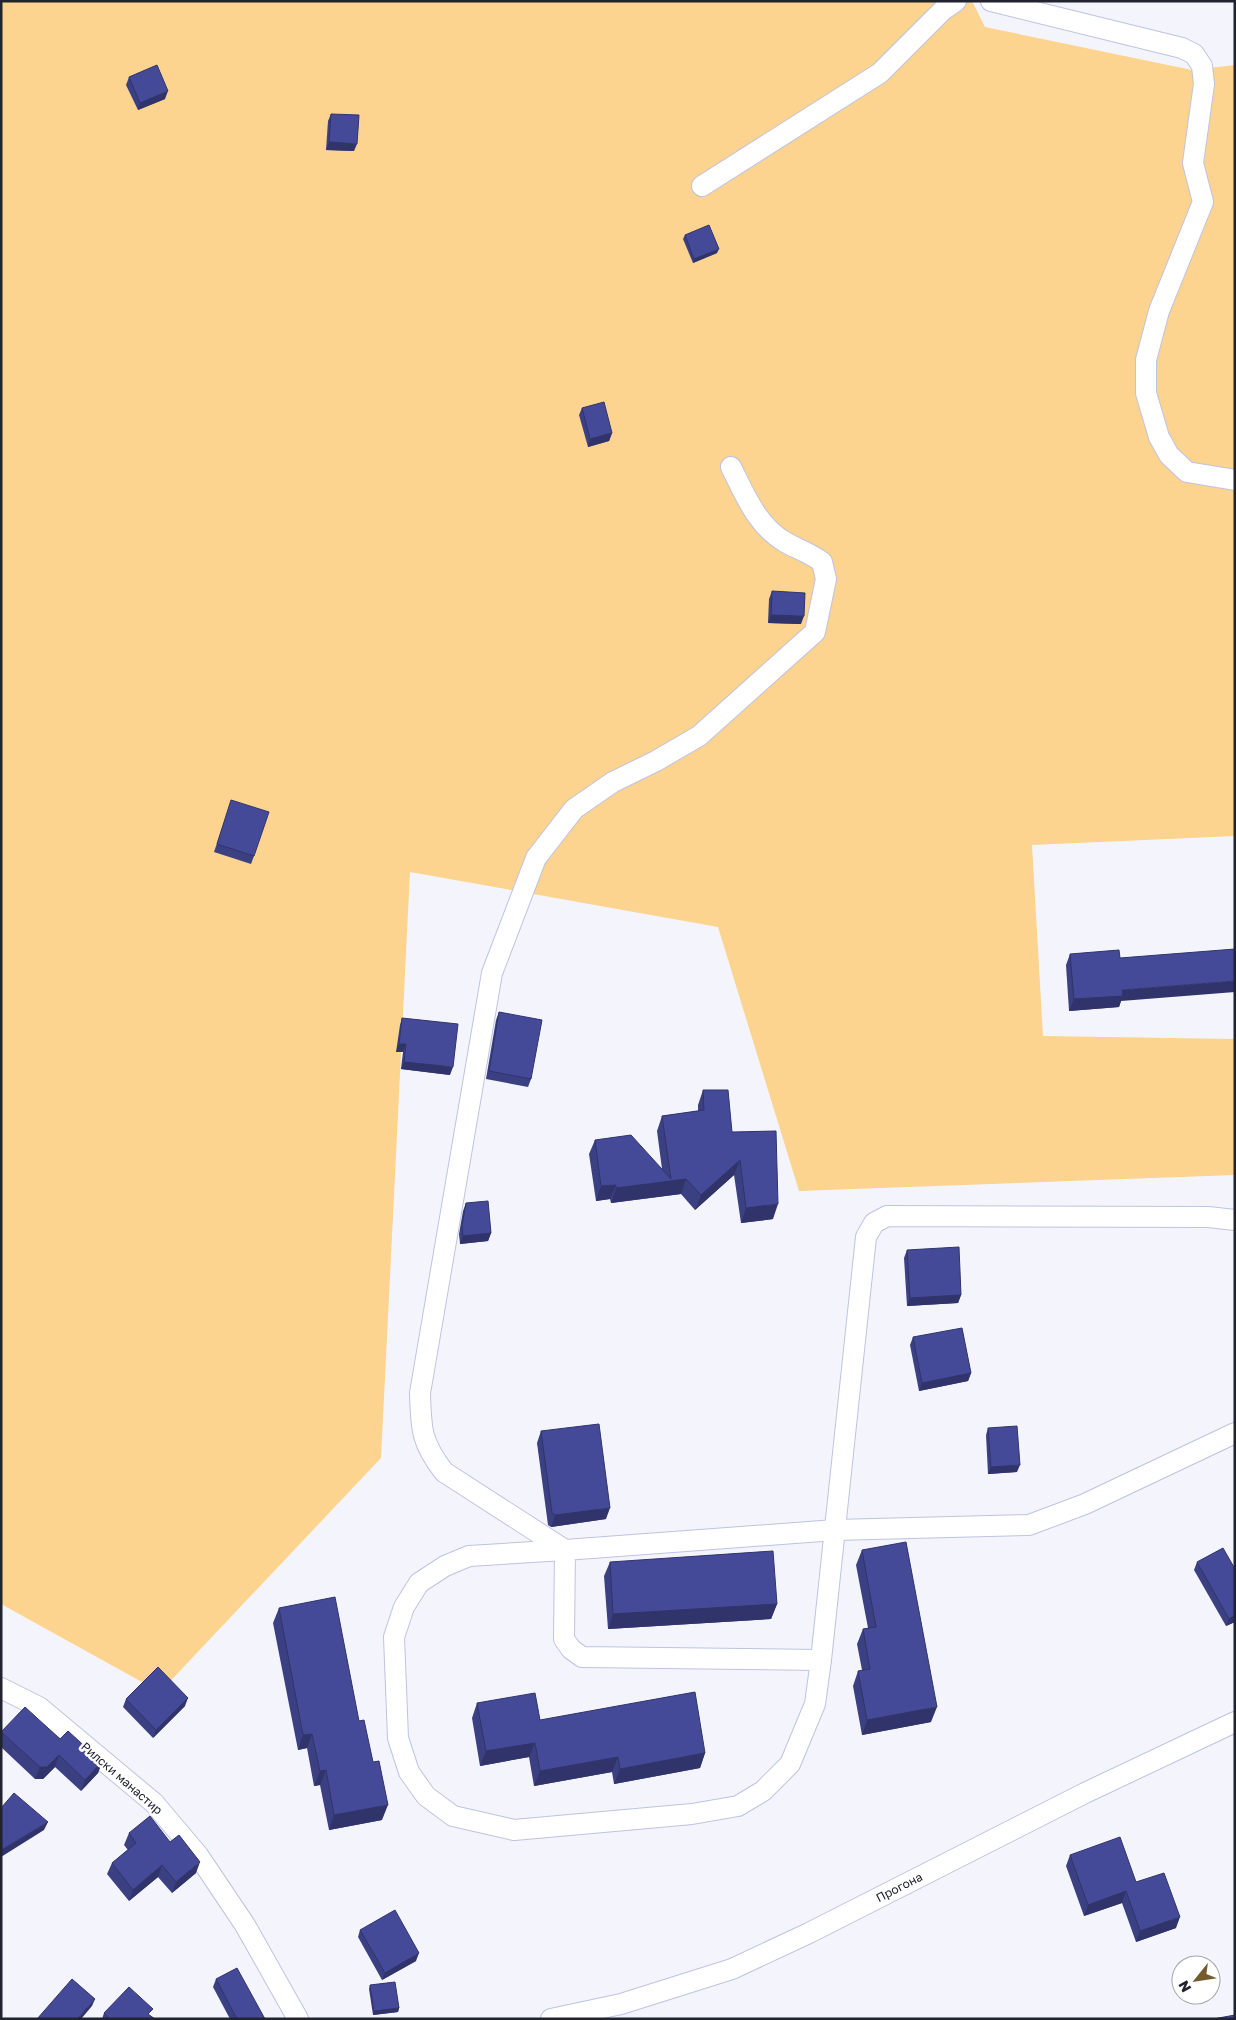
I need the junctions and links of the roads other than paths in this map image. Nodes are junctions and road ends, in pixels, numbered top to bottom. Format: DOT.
graph roads {
  1 [pos="956,1"];
  2 [pos="991,1"];
  3 [pos="702,186"];
  4 [pos="731,467"];
  5 [pos="1235,480"];
  6 [pos="1235,1220"];
  7 [pos="1235,1433"];
  8 [pos="836,1530"];
  9 [pos="565,1550"];
  10 [pos="821,1660"];
  11 [pos="1,1688"];
  12 [pos="1235,1722"];
  13 [pos="298,2019"];
  14 [pos="551,2019"];
  1 -- 3 [label="street"];
  2 -- 5 [label="street"];
  4 -- 9 [label="street"];
  6 -- 8 [label="street"];
  7 -- 8 [label="street"];
  8 -- 9 [label="street"];
  8 -- 10 [label="street"];
  9 -- 10 [label="street"];
  9 -- 10 [label="street"];
  11 -- 13 [label="street, Рилски манастир"];
  12 -- 14 [label="street, Прогона"];
}
